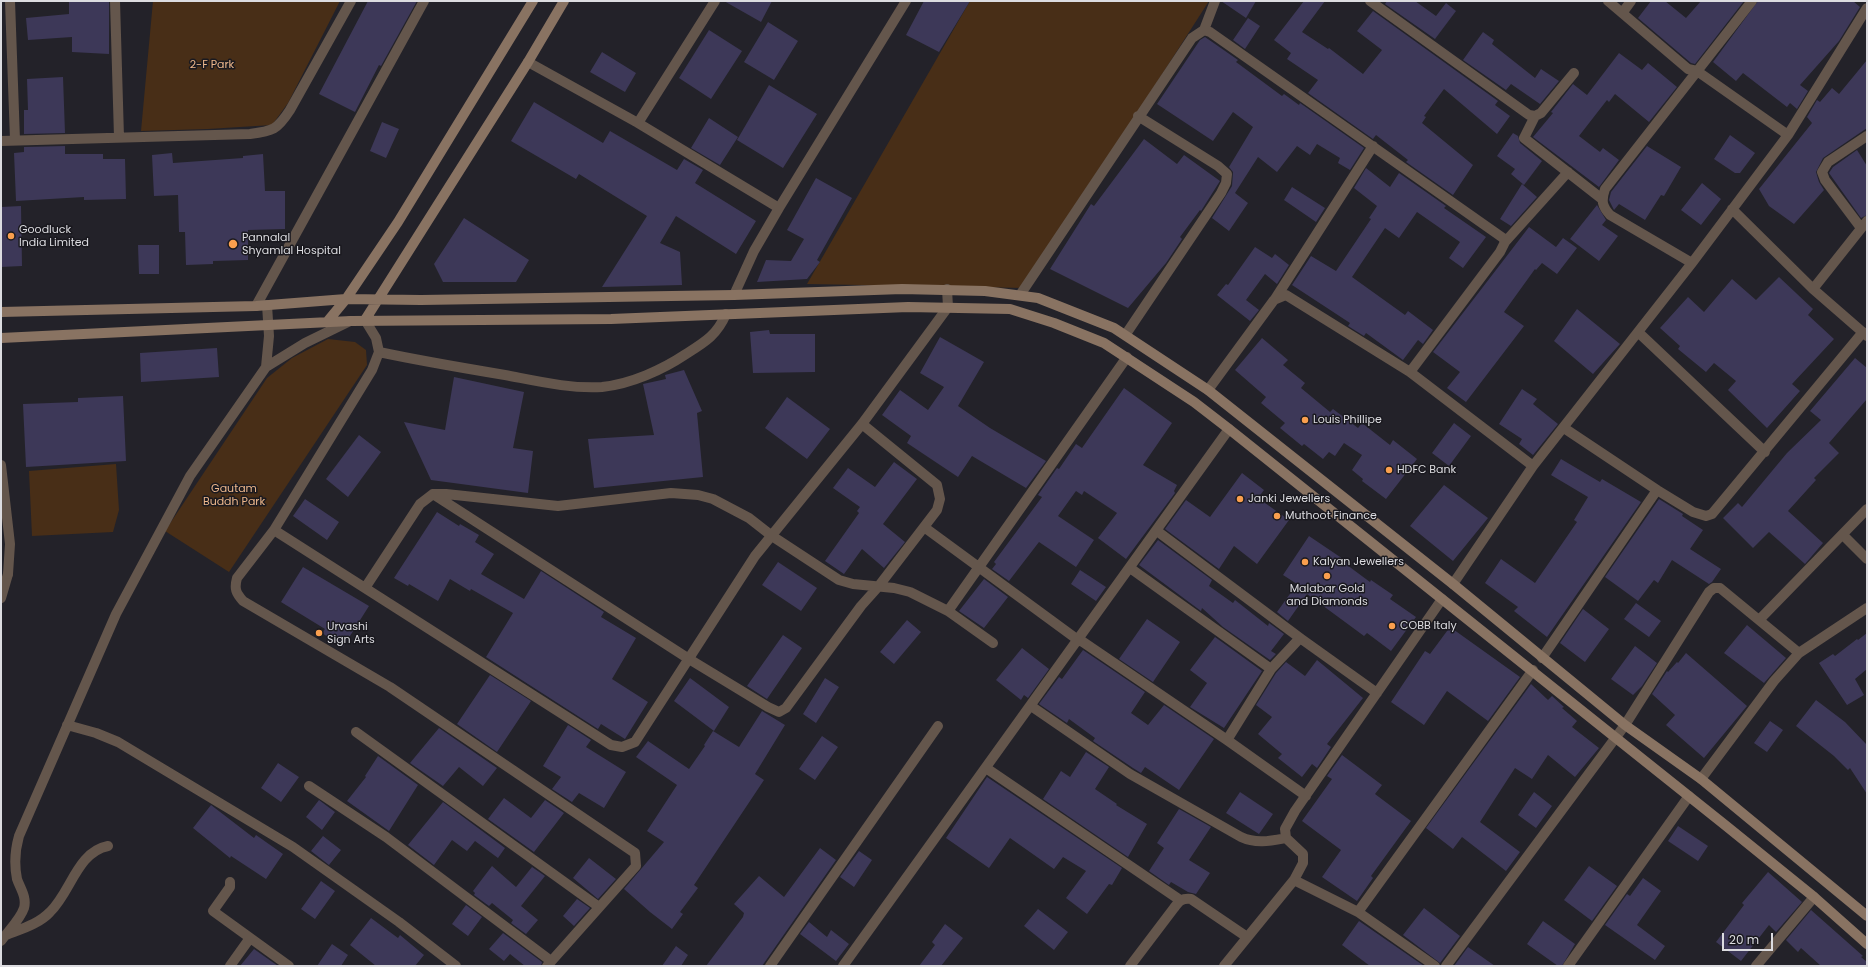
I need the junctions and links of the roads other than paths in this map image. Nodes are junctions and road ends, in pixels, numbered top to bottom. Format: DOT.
graph roads {
  1 [pos="10,1"];
  2 [pos="116,1"];
  3 [pos="351,1"];
  4 [pos="424,1"];
  5 [pos="533,1"];
  6 [pos="564,1"];
  7 [pos="715,1"];
  8 [pos="906,1"];
  9 [pos="1215,1"];
  10 [pos="1370,1"];
  11 [pos="1608,1"];
  12 [pos="1631,1"];
  13 [pos="1752,1"];
  14 [pos="1867,8"];
  15 [pos="1623,12"];
  16 [pos="1204,30"];
  17 [pos="528,62"];
  18 [pos="1697,71"];
  19 [pos="1574,72"];
  20 [pos="1138,116"];
  21 [pos="1535,116"];
  22 [pos="638,123"];
  23 [pos="1788,135"];
  24 [pos="1867,136"];
  25 [pos="119,137"];
  26 [pos="16,140"];
  27 [pos="1,141"];
  28 [pos="1374,146"];
  29 [pos="1568,172"];
  30 [pos="1602,199"];
  31 [pos="778,208"];
  32 [pos="1732,209"];
  33 [pos="1864,224"];
  34 [pos="1505,242"];
  35 [pos="1692,263"];
  36 [pos="1814,288"];
  37 [pos="947,289"];
  38 [pos="734,295"];
  39 [pos="1020,295"];
  40 [pos="379,298"];
  41 [pos="346,299"];
  42 [pos="1274,300"];
  43 [pos="267,305"];
  44 [pos="256,306"];
  45 [pos="948,307"];
  46 [pos="1,312"];
  47 [pos="726,314"];
  48 [pos="365,320"];
  49 [pos="350,321"];
  50 [pos="326,322"];
  51 [pos="267,326"];
  52 [pos="1638,332"];
  53 [pos="1126,334"];
  54 [pos="1865,334"];
  55 [pos="1,338"];
  56 [pos="379,352"];
  57 [pos="1127,357"];
  58 [pos="266,367"];
  59 [pos="1410,372"];
  60 [pos="1208,390"];
  61 [pos="862,424"];
  62 [pos="1564,428"];
  63 [pos="1229,429"];
  64 [pos="1765,452"];
  65 [pos="1,465"];
  66 [pos="1532,466"];
  67 [pos="1656,490"];
  68 [pos="433,494"];
  69 [pos="3,503"];
  70 [pos="1867,509"];
  71 [pos="924,527"];
  72 [pos="274,530"];
  73 [pos="1157,531"];
  74 [pos="1842,535"];
  75 [pos="772,536"];
  76 [pos="1867,559"];
  77 [pos="979,567"];
  78 [pos="1130,568"];
  79 [pos="1453,584"];
  80 [pos="878,587"];
  81 [pos="365,588"];
  82 [pos="1,598"];
  83 [pos="1442,599"];
  84 [pos="1867,608"];
  85 [pos="948,611"];
  86 [pos="1760,619"];
  87 [pos="1300,638"];
  88 [pos="1078,640"];
  89 [pos="993,643"];
  90 [pos="1799,652"];
  91 [pos="1542,658"];
  92 [pos="689,659"];
  93 [pos="1271,669"];
  94 [pos="1533,670"];
  95 [pos="1377,693"];
  96 [pos="1030,706"];
  97 [pos="67,725"];
  98 [pos="1625,725"];
  99 [pos="938,726"];
  100 [pos="356,732"];
  101 [pos="1616,738"];
  102 [pos="1227,740"];
  103 [pos="986,768"];
  104 [pos="1701,779"];
  105 [pos="309,786"];
  106 [pos="1306,796"];
  107 [pos="1689,796"];
  108 [pos="1286,838"];
  109 [pos="108,846"];
  110 [pos="1294,880"];
  111 [pos="230,882"];
  112 [pos="1814,897"];
  113 [pos="1180,900"];
  114 [pos="599,907"];
  115 [pos="1358,912"];
  116 [pos="1867,916"];
  117 [pos="1246,937"];
  118 [pos="3,938"];
  119 [pos="250,938"];
  120 [pos="1867,944"];
  121 [pos="549,963"];
  122 [pos="230,966"];
  123 [pos="289,966"];
  124 [pos="456,966"];
  125 [pos="770,966"];
  126 [pos="843,966"];
  127 [pos="1130,966"];
  128 [pos="1224,966"];
  129 [pos="1435,966"];
  130 [pos="1446,966"];
  131 [pos="1568,966"];
  132 [pos="1756,966"];
  1 -- 26 [label="street"];
  2 -- 25 [label="street"];
  3 -- 25 [label="street"];
  4 -- 44 [label="street"];
  5 -- 41 [label="street"];
  6 -- 17 [label="street"];
  7 -- 22 [label="street"];
  8 -- 31 [label="street"];
  9 -- 16 [label="street"];
  10 -- 21 [label="street"];
  11 -- 15 [label="street"];
  12 -- 15 [label="street"];
  13 -- 18 [label="street"];
  14 -- 23 [label="street"];
  15 -- 18 [label="street"];
  16 -- 20 [label="street"];
  16 -- 28 [label="street"];
  17 -- 22 [label="street"];
  17 -- 40 [label="street"];
  18 -- 23 [label="street"];
  18 -- 30 [label="street"];
  19 -- 21 [label="street"];
  20 -- 39 [label="street"];
  20 -- 53 [label="street"];
  21 -- 29 [label="street"];
  22 -- 31 [label="street"];
  23 -- 32 [label="street"];
  24 -- 33 [label="street"];
  25 -- 26 [label="street"];
  26 -- 27 [label="street"];
  28 -- 34 [label="street"];
  28 -- 42 [label="street"];
  29 -- 30 [label="street"];
  29 -- 34 [label="street"];
  30 -- 35 [label="street"];
  31 -- 38 [label="street"];
  32 -- 35 [label="street"];
  32 -- 36 [label="street"];
  33 -- 36 [label="street"];
  34 -- 59 [label="street"];
  35 -- 52 [label="street"];
  36 -- 54 [label="street"];
  37 -- 38 [label="street"];
  37 -- 39 [label="street"];
  37 -- 45 [label="street"];
  38 -- 40 [label="street"];
  39 -- 53 [label="street"];
  40 -- 41 [label="street"];
  40 -- 48 [label="street"];
  41 -- 43 [label="street"];
  41 -- 50 [label="street"];
  42 -- 59 [label="street"];
  42 -- 60 [label="street"];
  43 -- 44 [label="street"];
  43 -- 51 [label="street"];
  44 -- 46 [label="street"];
  45 -- 47 [label="street"];
  45 -- 57 [label="street"];
  45 -- 61 [label="street"];
  47 -- 48 [label="street"];
  47 -- 56 [label="street"];
  48 -- 49 [label="street"];
  48 -- 56 [label="street"];
  49 -- 50 [label="street"];
  49 -- 58 [label="street"];
  50 -- 51 [label="street"];
  51 -- 55 [label="street"];
  51 -- 58 [label="street"];
  52 -- 62 [label="street"];
  52 -- 64 [label="street"];
  53 -- 60 [label="street"];
  54 -- 64 [label="street"];
  56 -- 72 [label="street"];
  57 -- 63 [label="street"];
  57 -- 77 [label="street"];
  58 -- 97 [label="street"];
  59 -- 66 [label="street"];
  60 -- 79 [label="street"];
  61 -- 71 [label="street"];
  61 -- 75 [label="street"];
  62 -- 66 [label="street"];
  62 -- 67 [label="street"];
  63 -- 73 [label="street"];
  63 -- 83 [label="street"];
  64 -- 67 [label="street"];
  65 -- 69 [label="street"];
  66 -- 79 [label="street"];
  67 -- 91 [label="street"];
  68 -- 75 [label="street"];
  68 -- 81 [label="street"];
  68 -- 92 [label="street"];
  69 -- 82 [label="street"];
  70 -- 74 [label="street"];
  71 -- 77 [label="street"];
  71 -- 80 [label="street"];
  72 -- 81 [label="street"];
  72 -- 114 [label="street"];
  73 -- 78 [label="street"];
  73 -- 87 [label="street"];
  74 -- 76 [label="street"];
  74 -- 86 [label="street"];
  75 -- 80 [label="street"];
  75 -- 92 [label="street"];
  77 -- 85 [label="street"];
  77 -- 88 [label="street"];
  78 -- 88 [label="street"];
  78 -- 93 [label="street"];
  79 -- 91 [label="street"];
  80 -- 85 [label="street"];
  80 -- 92 [label="street"];
  81 -- 92 [label="street"];
  83 -- 94 [label="street"];
  83 -- 95 [label="street"];
  84 -- 90 [label="street"];
  85 -- 89 [label="street"];
  86 -- 90 [label="street"];
  86 -- 98 [label="street"];
  87 -- 93 [label="street"];
  87 -- 95 [label="street"];
  88 -- 96 [label="street"];
  88 -- 102 [label="street"];
  90 -- 104 [label="street"];
  91 -- 98 [label="street"];
  93 -- 102 [label="street"];
  94 -- 101 [label="street"];
  94 -- 115 [label="street"];
  95 -- 106 [label="street"];
  96 -- 103 [label="street"];
  96 -- 108 [label="street"];
  97 -- 118 [label="street"];
  97 -- 124 [label="street"];
  98 -- 101 [label="street"];
  98 -- 104 [label="street"];
  99 -- 125 [label="street"];
  100 -- 114 [label="street"];
  101 -- 107 [label="street"];
  101 -- 130 [label="street"];
  102 -- 106 [label="street"];
  103 -- 113 [label="street"];
  103 -- 126 [label="street"];
  104 -- 116 [label="street"];
  105 -- 121 [label="street"];
  106 -- 108 [label="street"];
  107 -- 112 [label="street"];
  107 -- 131 [label="street"];
  108 -- 110 [label="street"];
  109 -- 118 [label="street"];
  110 -- 115 [label="street"];
  110 -- 117 [label="street"];
  111 -- 119 [label="street"];
  112 -- 120 [label="street"];
  112 -- 132 [label="street"];
  113 -- 117 [label="street"];
  113 -- 127 [label="street"];
  114 -- 121 [label="street"];
  115 -- 129 [label="street"];
  117 -- 128 [label="street"];
  119 -- 122 [label="street"];
  119 -- 123 [label="street"];
}
